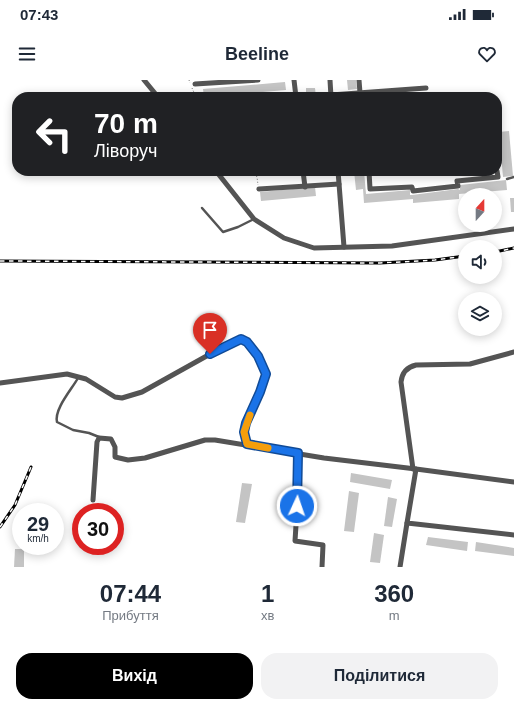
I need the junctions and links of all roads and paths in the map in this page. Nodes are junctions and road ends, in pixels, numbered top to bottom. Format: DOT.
graph roads {
  1 [pos="144,80"];
  2 [pos="258,80"];
  3 [pos="294,80"];
  4 [pos="330,80"];
  5 [pos="359,80"];
  6 [pos="195,84"];
  7 [pos="426,88"];
  8 [pos="154,92"];
  9 [pos="295,92"];
  10 [pos="331,92"];
  11 [pos="360,92"];
  12 [pos="373,92"];
  13 [pos="220,176"];
  14 [pos="256,176"];
  15 [pos="304,176"];
  16 [pos="338,176"];
  17 [pos="369,176"];
  18 [pos="498,176"];
  19 [pos="514,177"];
  20 [pos="507,179"];
  21 [pos="339,184"];
  22 [pos="305,186"];
  23 [pos="259,189"];
  24 [pos="202,208"];
  25 [pos="254,219"];
  26 [pos="514,229"];
  27 [pos="344,248"];
  28 [pos="514,352"];
  29 [pos="78,377"];
  30 [pos="0,383"];
  31 [pos="99,438"];
  32 [pos="247,444"];
  33 [pos="298,453"];
  34 [pos="415,469"];
  35 [pos="514,482"];
  36 [pos="93,500"];
  37 [pos="407,524"];
  38 [pos="514,535"];
  39 [pos="322,567"];
  40 [pos="400,567"];
  1 -- 8 [label="street"];
  2 -- 6 [label="street"];
  3 -- 9 [label="street"];
  4 -- 10 [label="street"];
  5 -- 11 [label="street"];
  7 -- 12 [label="street"];
  13 -- 25 [label="street"];
  14 -- 23 [label="path"];
  15 -- 22 [label="street"];
  16 -- 21 [label="street"];
  17 -- 18 [label="street"];
  19 -- 20 [label="lane"];
  21 -- 22 [label="street"];
  21 -- 27 [label="street"];
  22 -- 23 [label="street"];
  24 -- 25 [label="lane"];
  25 -- 27 [label="street"];
  26 -- 27 [label="street"];
  28 -- 34 [label="street"];
  29 -- 30 [label="street"];
  29 -- 31 [label="lane"];
  29 -- 32 [label="street"];
  31 -- 32 [label="street"];
  31 -- 36 [label="street"];
  32 -- 33 [label="street"];
  33 -- 34 [label="street"];
  33 -- 39 [label="street"];
  34 -- 35 [label="street"];
  34 -- 37 [label="street"];
  37 -- 38 [label="street"];
  37 -- 40 [label="street"];
}
